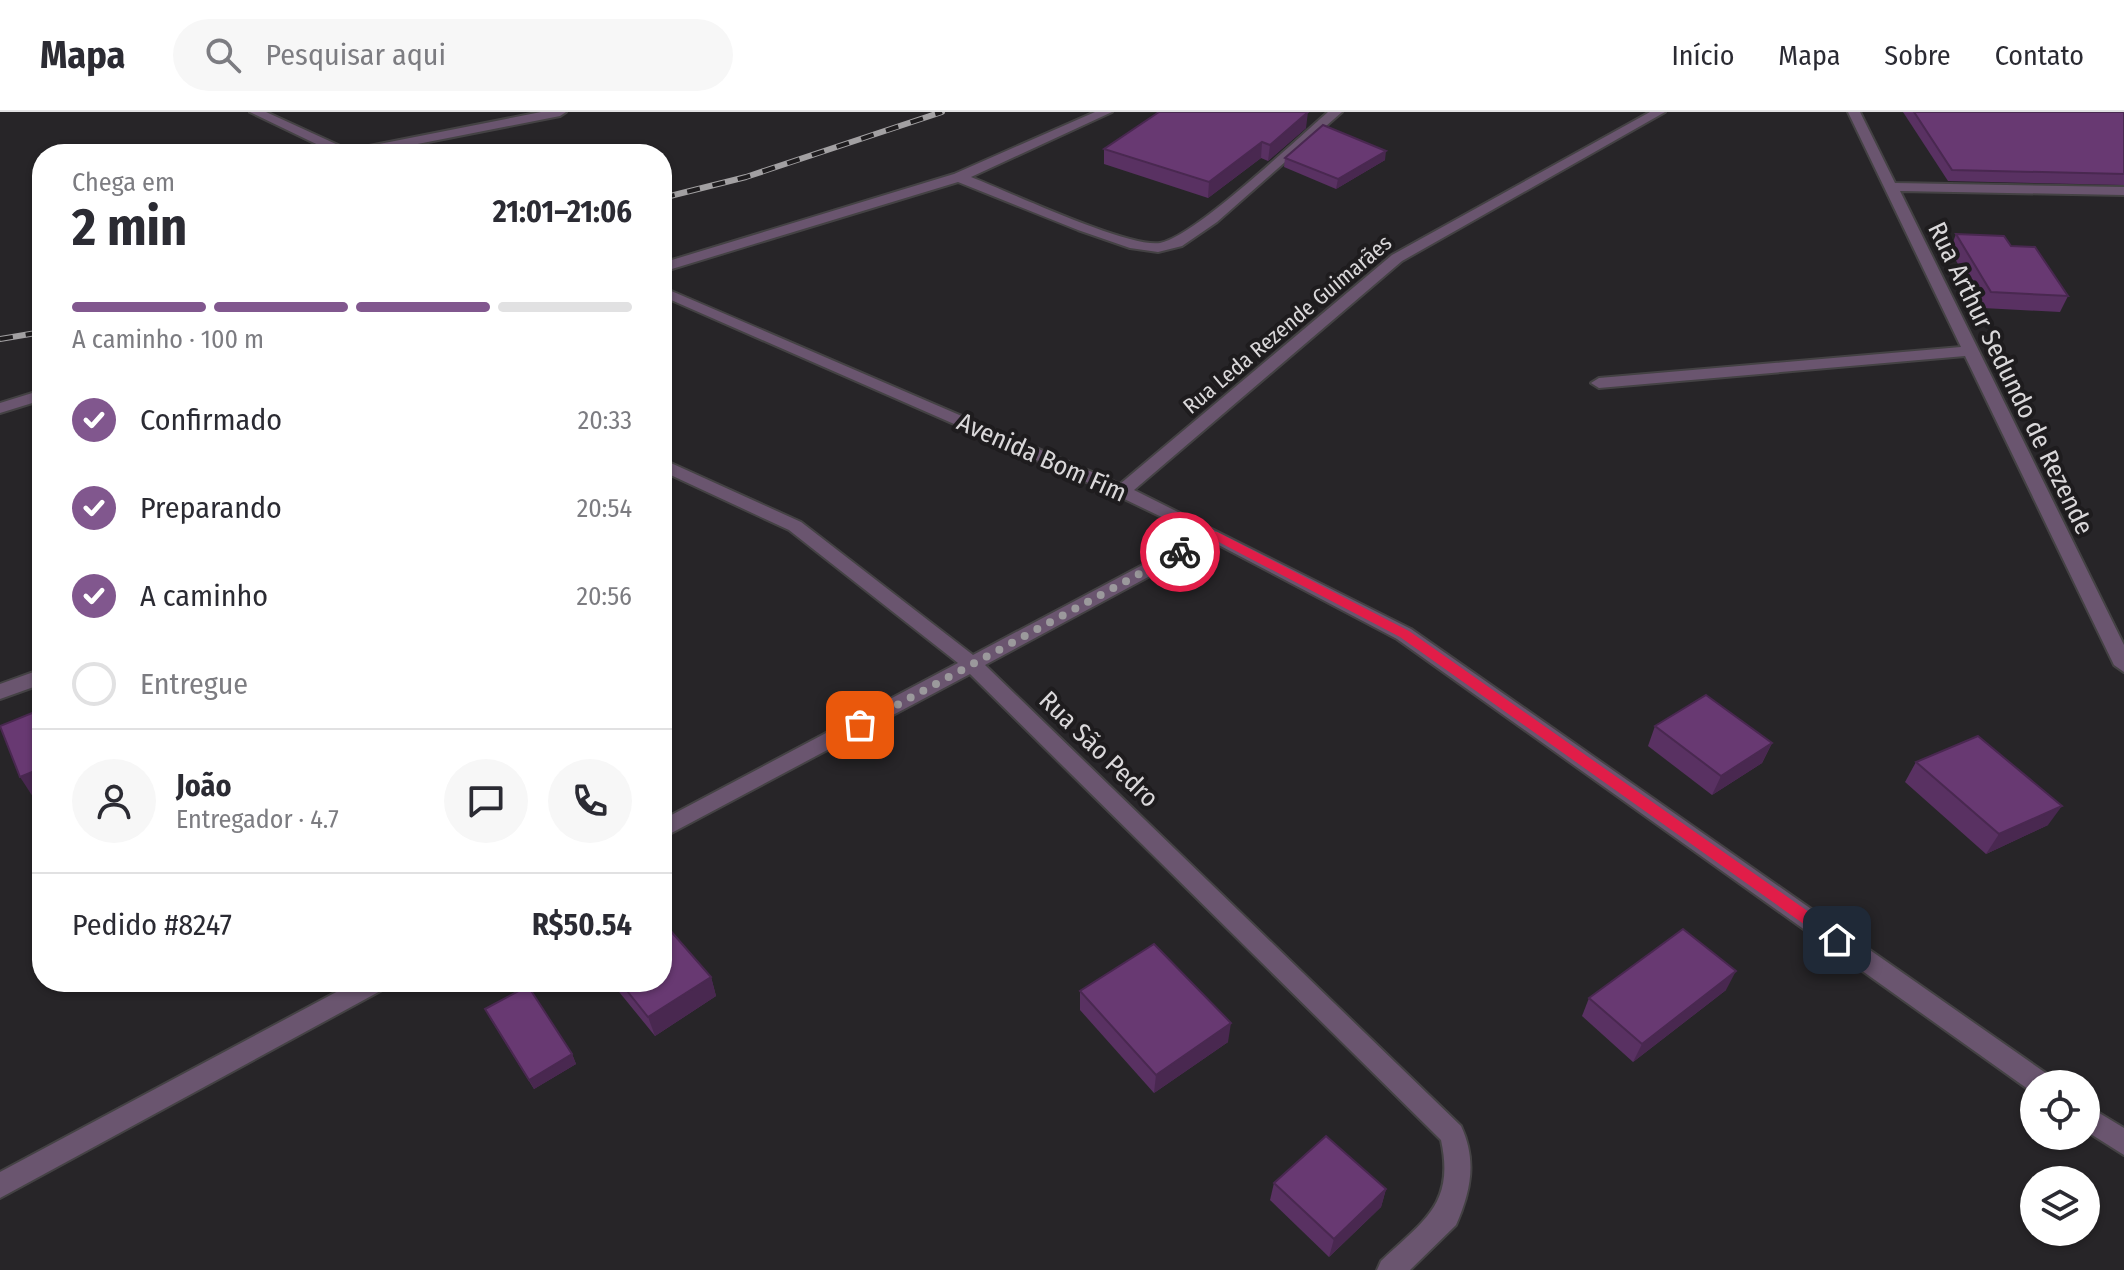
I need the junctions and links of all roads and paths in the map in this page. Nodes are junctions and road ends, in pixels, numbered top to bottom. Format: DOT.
graph roads {
  1 [pos="256,112"];
  2 [pos="560,112"];
  3 [pos="1106,112"];
  4 [pos="1336,112"];
  5 [pos="1659,112"];
  6 [pos="1854,112"];
  7 [pos="325,144"];
  8 [pos="398,144"];
  9 [pos="959,177"];
  10 [pos="1893,187"];
  11 [pos="2124,191"];
  12 [pos="672,265"];
  13 [pos="672,295"];
  14 [pos="1970,351"];
  15 [pos="1599,383"];
  16 [pos="32,398"];
  17 [pos="0,408"];
  18 [pos="672,469"];
  19 [pos="1122,491"];
  20 [pos="1213,535"];
  21 [pos="973,665"];
  22 [pos="2124,665"];
  23 [pos="32,680"];
  24 [pos="0,692"];
  25 [pos="672,825"];
  26 [pos="358,992"];
  27 [pos="2021,1070"];
  28 [pos="2100,1126"];
  29 [pos="2124,1143"];
  30 [pos="0,1186"];
  31 [pos="1391,1270"];
  1 -- 7 [label="street"];
  2 -- 8 [label="street"];
  3 -- 9 [label="street"];
  4 -- 9 [label="street"];
  5 -- 19 [label="street, Rua Leda Rezende Guimarães"];
  6 -- 10 [label="street, Rua Arthur Sedundo de Rezende"];
  9 -- 12 [label="street"];
  10 -- 11 [label="street"];
  10 -- 14 [label="street, Rua Arthur Sedundo de Rezende"];
  13 -- 19 [label="street, Avenida Bom Fim"];
  14 -- 15 [label="street"];
  14 -- 22 [label="street, Rua Arthur Sedundo de Rezende"];
  16 -- 17 [label="street"];
  18 -- 21 [label="street, Rua São Pedro"];
  19 -- 20 [label="street, Avenida Bom Fim"];
  20 -- 21 [label="street"];
  20 -- 27 [label="street, Avenida Bom Fim"];
  21 -- 25 [label="street"];
  21 -- 31 [label="street, Rua São Pedro"];
  23 -- 24 [label="street"];
  26 -- 30 [label="street"];
  28 -- 29 [label="street"];
}
